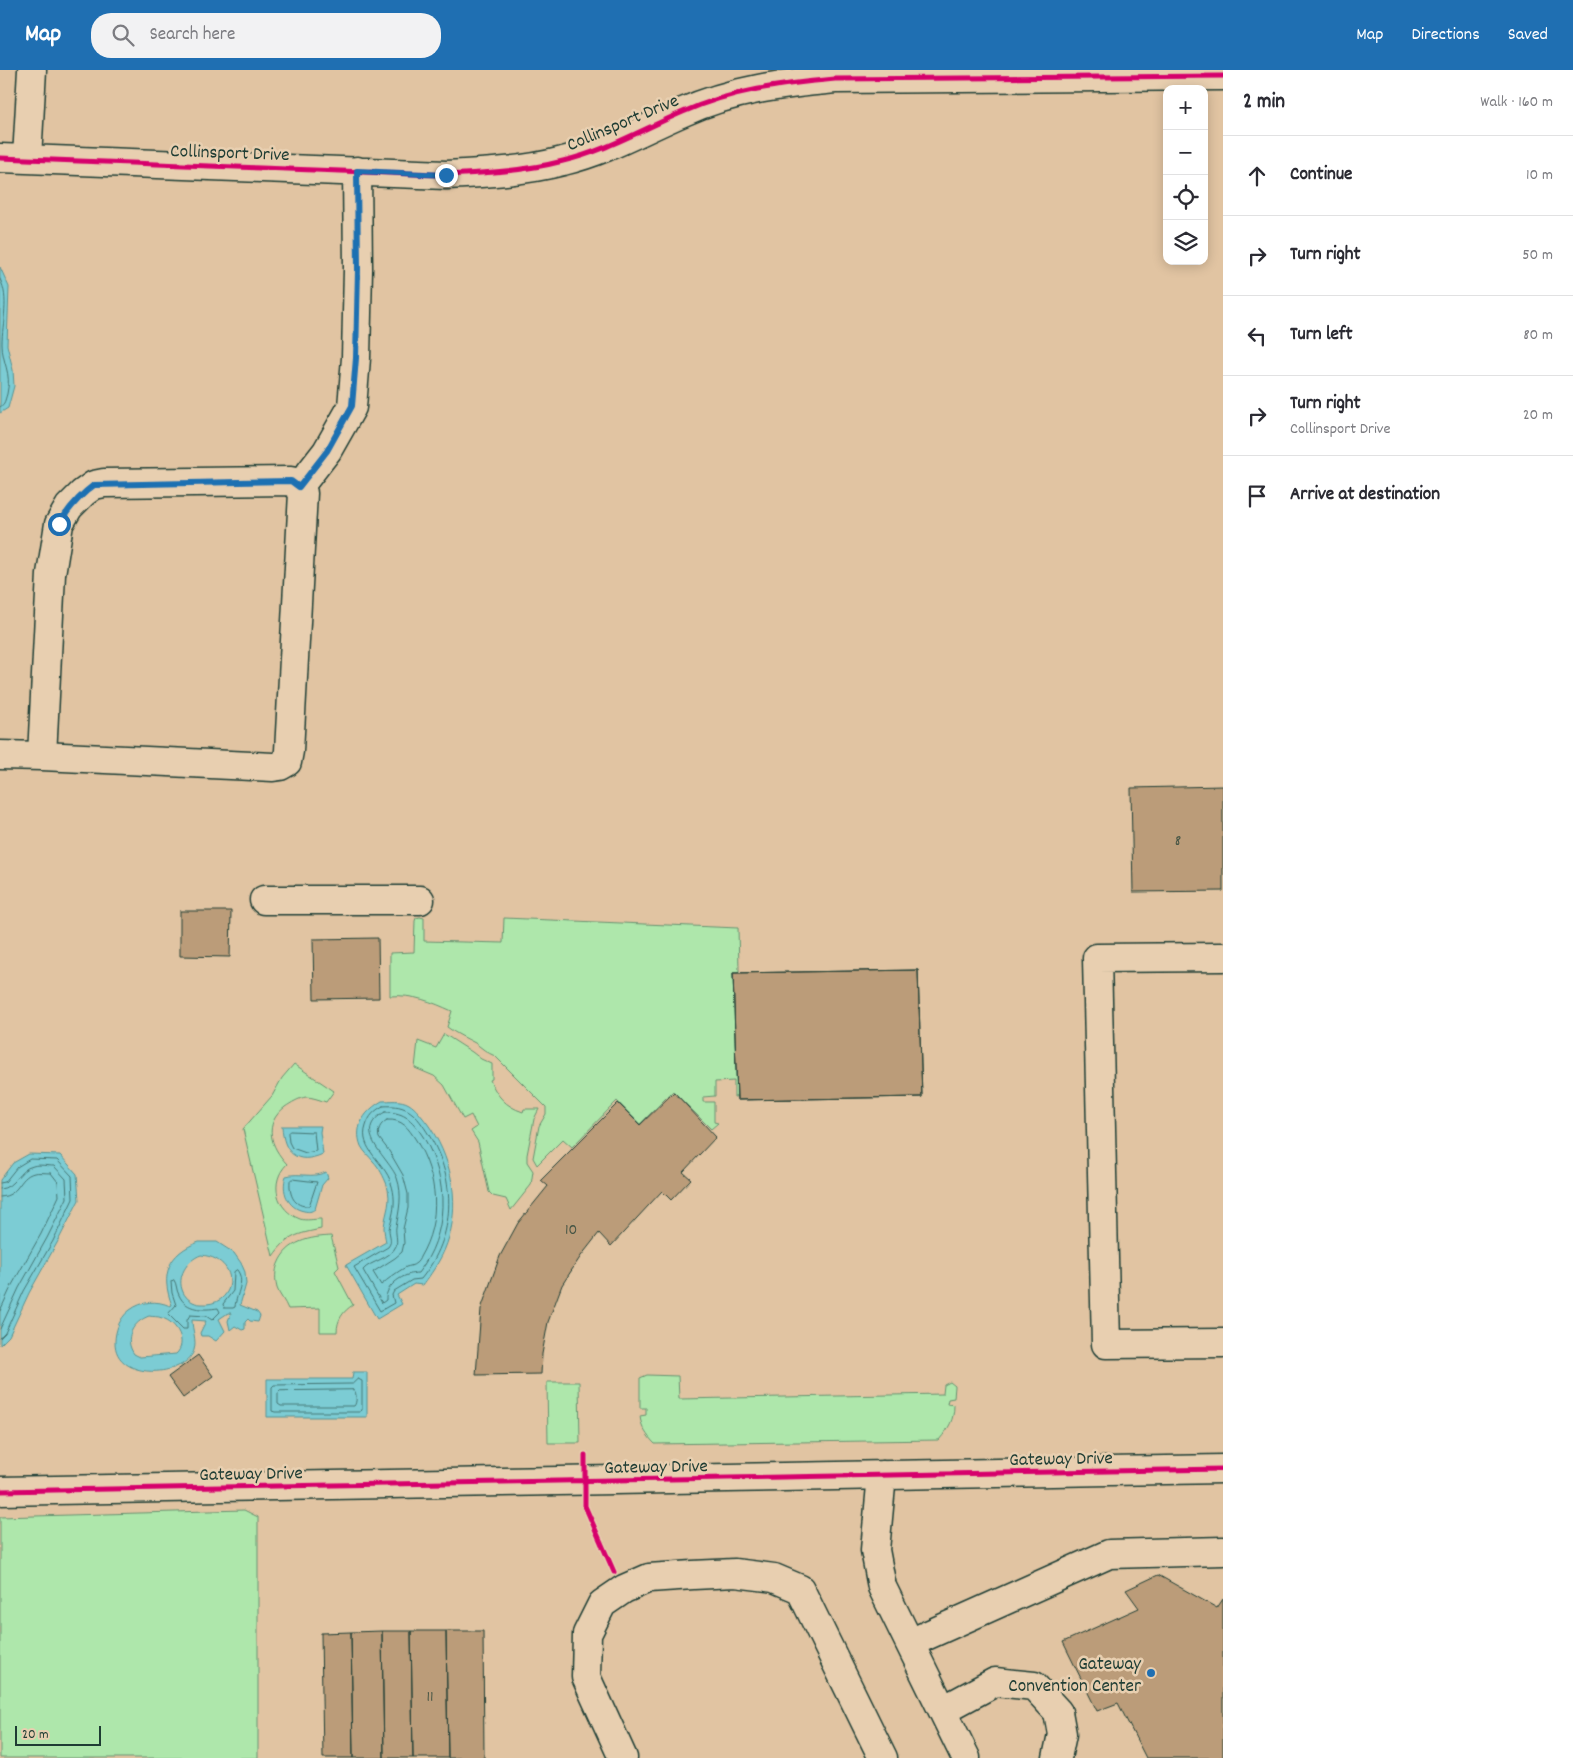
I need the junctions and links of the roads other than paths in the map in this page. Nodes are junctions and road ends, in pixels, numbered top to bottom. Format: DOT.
graph roads {
  1 [pos="32,70"];
  2 [pos="1223,76"];
  3 [pos="0,158"];
  4 [pos="27,158"];
  5 [pos="357,171"];
  6 [pos="299,487"];
  7 [pos="0,756"];
  8 [pos="42,756"];
  9 [pos="264,900"];
  10 [pos="420,900"];
  11 [pos="1223,957"];
  12 [pos="1223,1343"];
  13 [pos="1223,1469"];
  14 [pos="882,1475"];
  15 [pos="0,1491"];
  16 [pos="1223,1551"];
  17 [pos="910,1643"];
  18 [pos="943,1710"];
  19 [pos="623,1758"];
  20 [pos="883,1758"];
  21 [pos="966,1758"];
  22 [pos="1057,1758"];
  1 -- 4 [label="street"];
  2 -- 5 [label="street, Collinsport Drive"];
  3 -- 4 [label="street, Collinsport Drive"];
  4 -- 5 [label="street, Collinsport Drive"];
  5 -- 6 [label="street"];
  6 -- 8 [label="street"];
  6 -- 8 [label="street"];
  7 -- 8 [label="street"];
  9 -- 10 [label="street"];
  11 -- 12 [label="street"];
  13 -- 14 [label="street, Gateway Drive"];
  14 -- 15 [label="street, Gateway Drive"];
  14 -- 17 [label="street"];
  16 -- 17 [label="street"];
  17 -- 18 [label="street"];
  18 -- 21 [label="street"];
  18 -- 22 [label="street"];
  19 -- 20 [label="street"];
}
